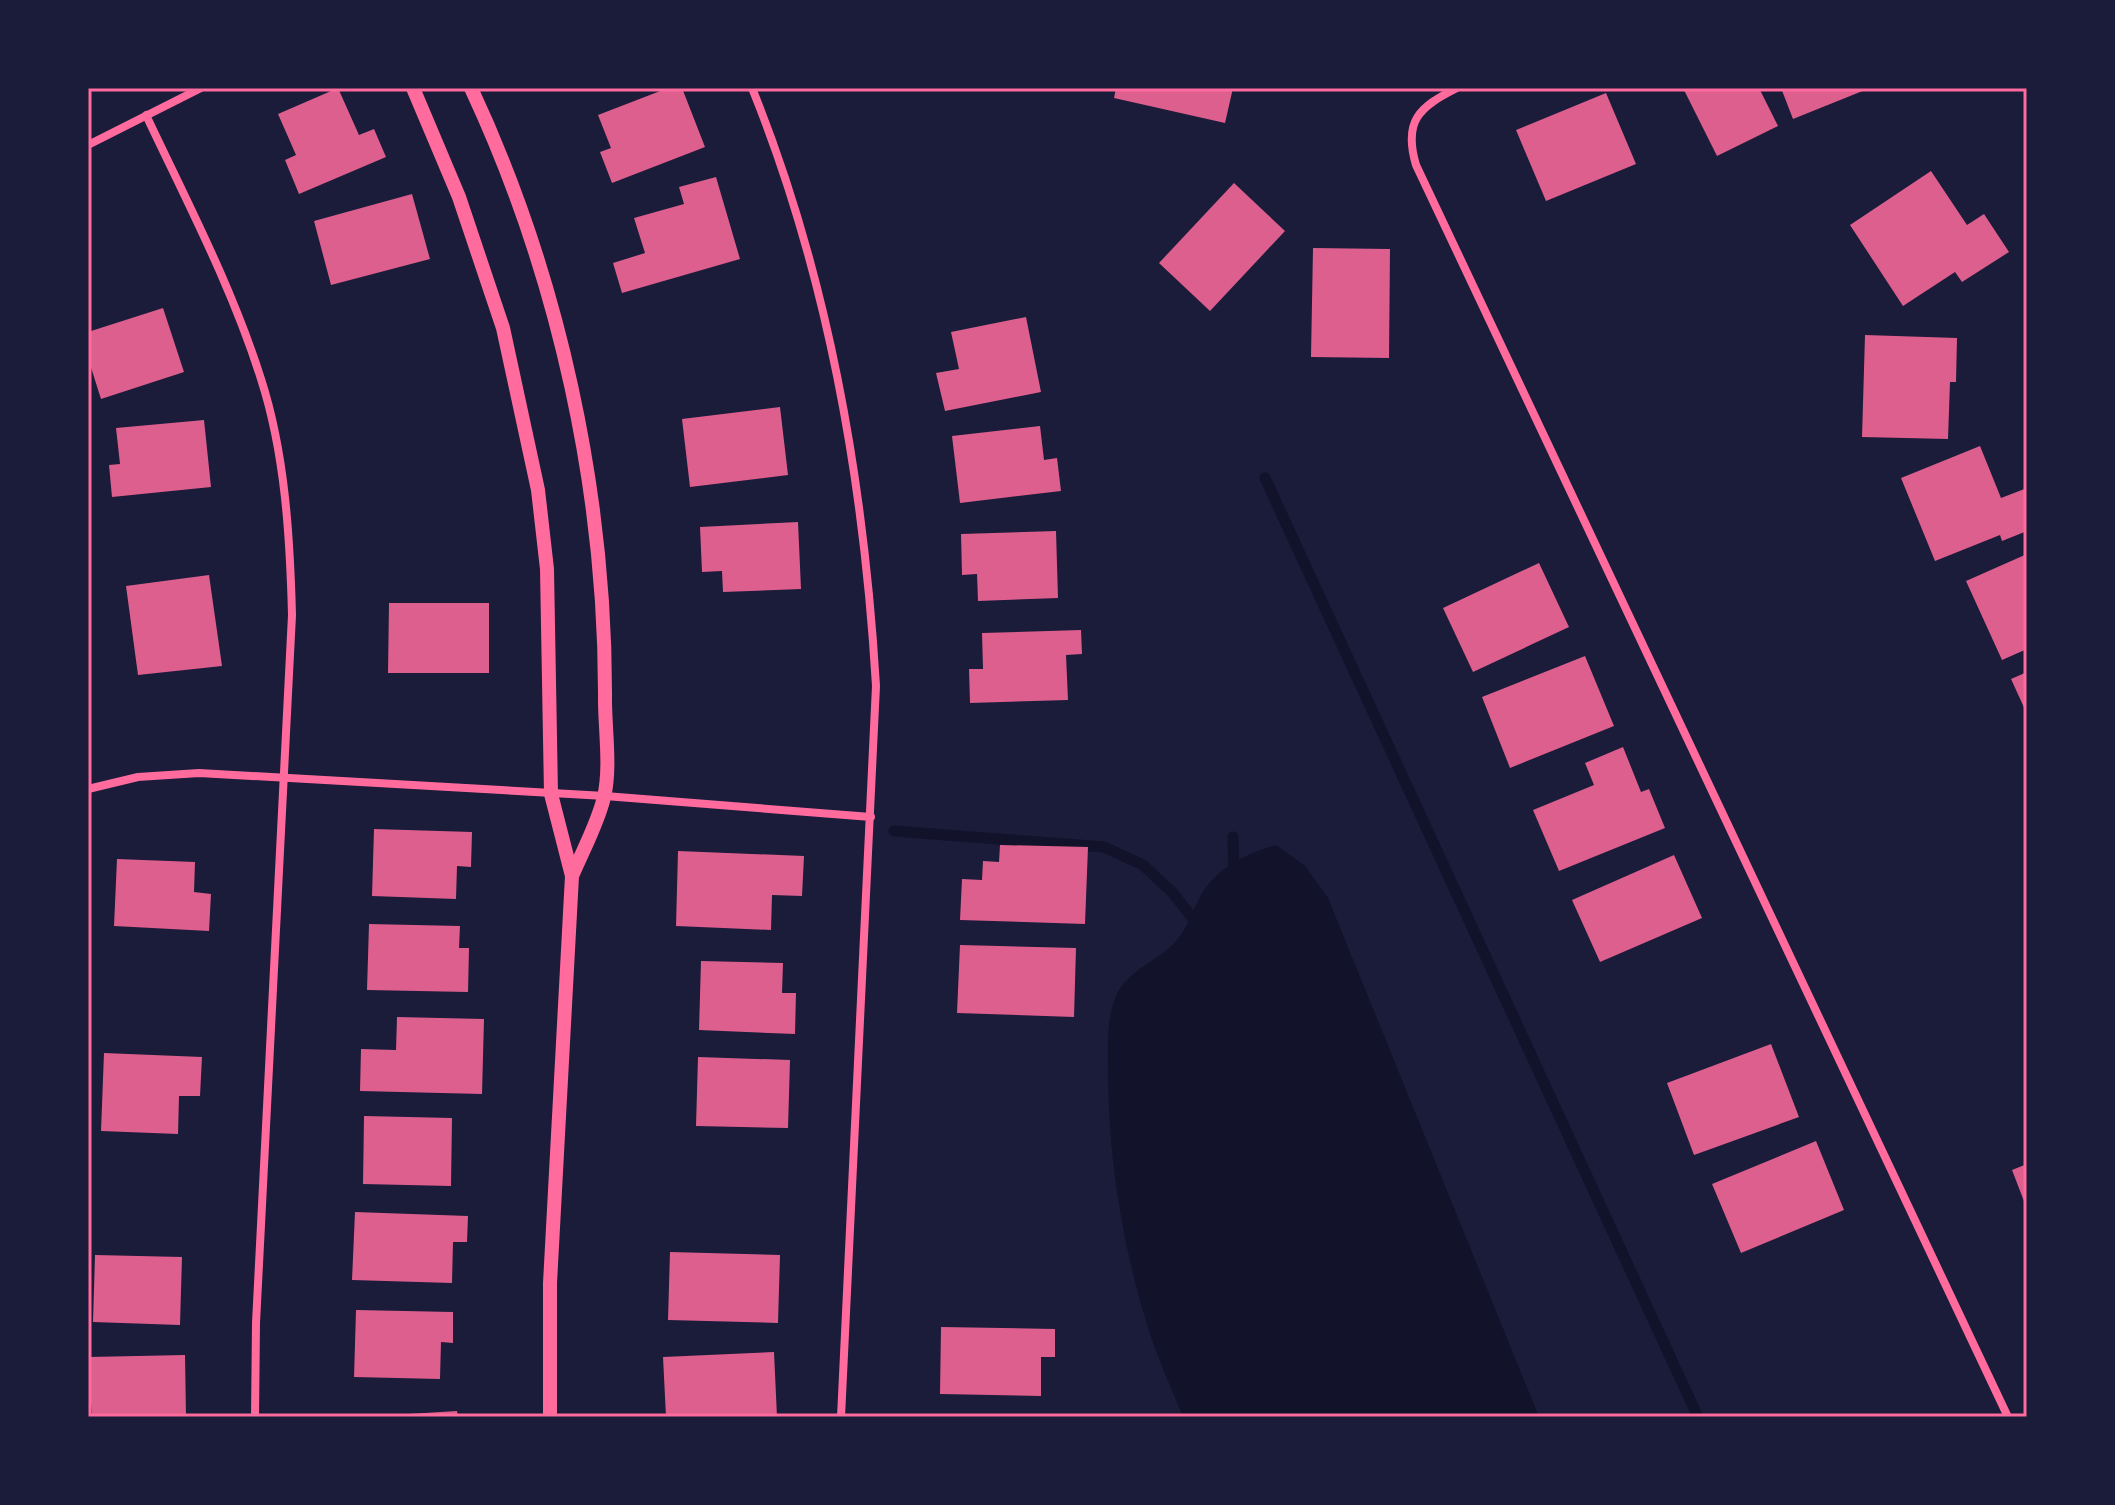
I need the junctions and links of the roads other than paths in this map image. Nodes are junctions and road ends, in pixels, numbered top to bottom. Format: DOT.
graph roads {
  1 [pos="201,88"];
  2 [pos="413,88"];
  3 [pos="471,88"];
  4 [pos="752,88"];
  5 [pos="1457,88"];
  6 [pos="146,115"];
  7 [pos="88,145"];
  8 [pos="282,778"];
  9 [pos="88,789"];
  10 [pos="551,794"];
  11 [pos="605,796"];
  12 [pos="871,817"];
  13 [pos="572,876"];
  14 [pos="255,1417"];
  15 [pos="550,1417"];
  16 [pos="841,1417"];
  17 [pos="2008,1417"];
  1 -- 6 [label="street"];
  2 -- 10 [label="street"];
  3 -- 11 [label="street"];
  4 -- 12 [label="street"];
  5 -- 17 [label="street"];
  6 -- 7 [label="street"];
  6 -- 8 [label="street"];
  8 -- 9 [label="street"];
  8 -- 10 [label="street"];
  8 -- 14 [label="street"];
  10 -- 11 [label="street"];
  10 -- 13 [label="street"];
  11 -- 12 [label="street"];
  11 -- 13 [label="street"];
  12 -- 16 [label="street"];
  13 -- 15 [label="street"];
}
